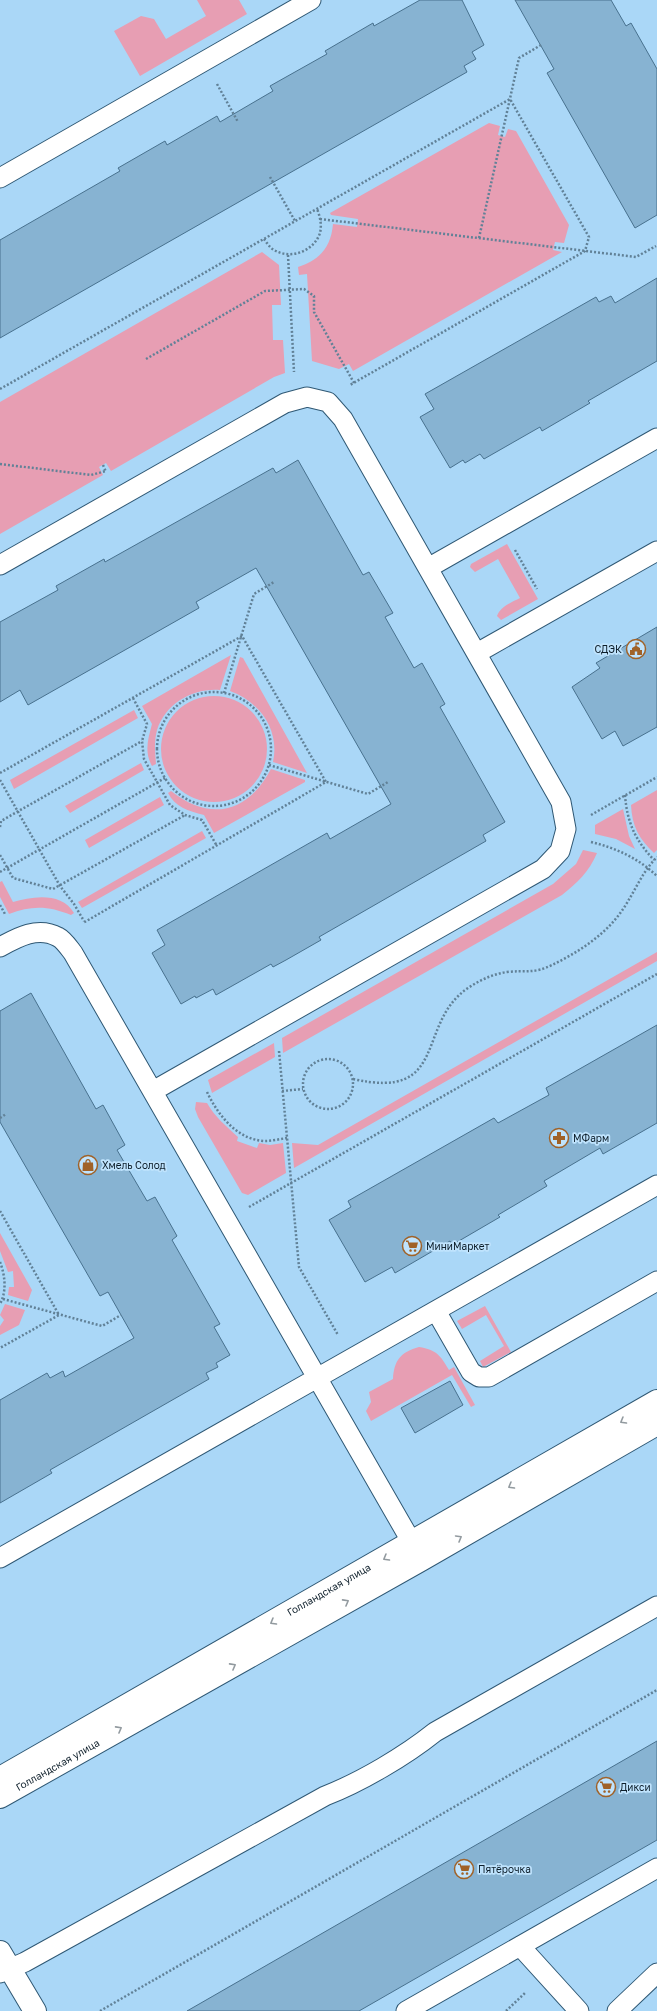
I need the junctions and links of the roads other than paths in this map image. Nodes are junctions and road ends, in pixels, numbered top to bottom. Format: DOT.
graph roads {
  1 [pos="311,0"];
  2 [pos="0,178"];
  3 [pos="657,438"];
  4 [pos="657,551"];
  5 [pos="0,565"];
  6 [pos="428,568"];
  7 [pos="477,653"];
  8 [pos="0,947"];
  9 [pos="153,1091"];
  10 [pos="657,1185"];
  11 [pos="657,1281"];
  12 [pos="436,1311"];
  13 [pos="317,1378"];
  14 [pos="657,1401"];
  15 [pos="657,1424"];
  16 [pos="416,1551"];
  17 [pos="0,1558"];
  18 [pos="657,1606"];
  19 [pos="0,1778"];
  20 [pos="0,1797"];
  21 [pos="657,1868"];
  22 [pos="520,1946"];
  23 [pos="3,1964"];
  24 [pos="657,1973"];
  25 [pos="35,2011"];
  26 [pos="406,2011"];
  27 [pos="579,2011"];
  28 [pos="617,2011"];
  1 -- 2 [label="lane"];
  3 -- 6 [label="lane"];
  4 -- 7 [label="lane"];
  5 -- 6 [label="lane"];
  6 -- 7 [label="lane"];
  7 -- 9 [label="lane"];
  8 -- 9 [label="lane"];
  9 -- 13 [label="lane"];
  10 -- 12 [label="lane"];
  11 -- 12 [label="lane"];
  12 -- 13 [label="lane"];
  13 -- 16 [label="lane"];
  13 -- 17 [label="lane"];
  14 -- 16 [label="street, Голландская улица, one-way"];
  16 -- 15 [label="street, Голландская улица, one-way"];
  16 -- 19 [label="street, Голландская улица, one-way"];
  20 -- 16 [label="street, Голландская улица, one-way"];
  18 -- 23 [label="lane"];
  21 -- 22 [label="lane"];
  22 -- 26 [label="lane"];
  22 -- 27 [label="lane"];
  23 -- 25 [label="street"];
  24 -- 28 [label="lane"];
}
